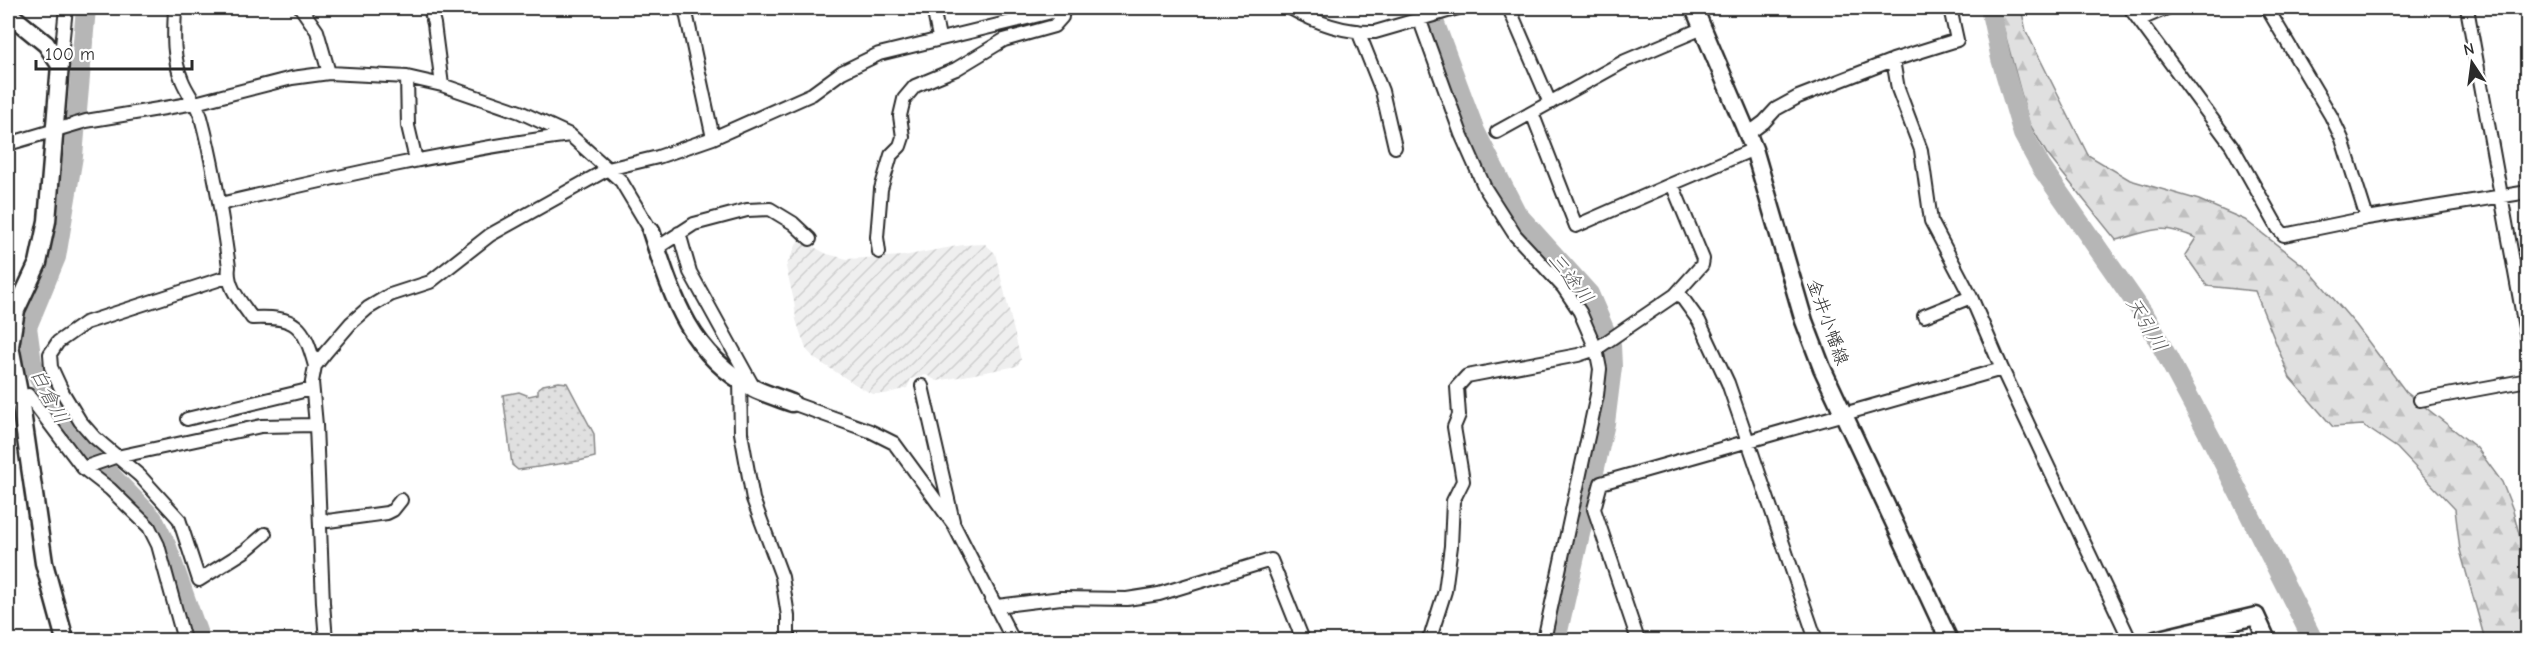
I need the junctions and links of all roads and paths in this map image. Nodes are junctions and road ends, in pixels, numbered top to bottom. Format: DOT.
graph roads {
  1 [pos="66,8"];
  2 [pos="175,8"];
  3 [pos="301,8"];
  4 [pos="430,8"];
  5 [pos="685,8"];
  6 [pos="933,8"];
  7 [pos="1065,8"];
  8 [pos="1290,8"];
  9 [pos="1509,8"];
  10 [pos="1694,8"];
  11 [pos="1950,8"];
  12 [pos="2130,8"];
  13 [pos="2167,8"];
  14 [pos="2267,8"];
  15 [pos="2467,8"];
  16 [pos="1448,9"];
  17 [pos="8,13"];
  18 [pos="1420,18"];
  19 [pos="2141,19"];
  20 [pos="1703,28"];
  21 [pos="1358,31"];
  22 [pos="939,37"];
  23 [pos="1893,60"];
  24 [pos="60,65"];
  25 [pos="329,73"];
  26 [pos="407,77"];
  27 [pos="442,86"];
  28 [pos="195,103"];
  29 [pos="1550,103"];
  30 [pos="1532,114"];
  31 [pos="57,130"];
  32 [pos="1497,132"];
  33 [pos="570,135"];
  34 [pos="713,138"];
  35 [pos="1751,142"];
  36 [pos="8,144"];
  37 [pos="1395,147"];
  38 [pos="416,160"];
  39 [pos="608,169"];
  40 [pos="1671,184"];
  41 [pos="2528,192"];
  42 [pos="2499,196"];
  43 [pos="220,204"];
  44 [pos="2367,218"];
  45 [pos="651,231"];
  46 [pos="679,233"];
  47 [pos="810,239"];
  48 [pos="657,248"];
  49 [pos="879,252"];
  50 [pos="227,277"];
  51 [pos="1678,292"];
  52 [pos="1971,297"];
  53 [pos="1924,316"];
  54 [pos="2528,344"];
  55 [pos="1596,349"];
  56 [pos="315,366"];
  57 [pos="2002,369"];
  58 [pos="2528,380"];
  59 [pos="747,384"];
  60 [pos="922,386"];
  61 [pos="312,389"];
  62 [pos="19,392"];
  63 [pos="2420,400"];
  64 [pos="792,403"];
  65 [pos="1843,413"];
  66 [pos="187,419"];
  67 [pos="316,424"];
  68 [pos="1749,441"];
  69 [pos="115,458"];
  70 [pos="85,467"];
  71 [pos="401,500"];
  72 [pos="320,518"];
  73 [pos="954,525"];
  74 [pos="265,534"];
  75 [pos="997,606"];
  76 [pos="65,640"];
  77 [pos="184,640"];
  78 [pos="326,640"];
  79 [pos="788,640"];
  80 [pos="1012,640"];
  81 [pos="1303,640"];
  82 [pos="1427,640"];
  83 [pos="1544,640"];
  84 [pos="1638,640"];
  85 [pos="1816,640"];
  86 [pos="1948,640"];
  87 [pos="2130,640"];
  88 [pos="2155,640"];
  89 [pos="2267,640"];
  1 -- 24 [label="street"];
  2 -- 28 [label="street"];
  3 -- 25 [label="street"];
  4 -- 27 [label="street"];
  5 -- 34 [label="street"];
  6 -- 22 [label="street"];
  7 -- 22 [label="street"];
  7 -- 49 [label="street"];
  8 -- 21 [label="street"];
  9 -- 29 [label="street"];
  10 -- 20 [label="street, 金井小幡線"];
  11 -- 23 [label="street"];
  12 -- 19 [label="street"];
  13 -- 19 [label="street"];
  14 -- 44 [label="street"];
  15 -- 42 [label="street"];
  16 -- 18 [label="street"];
  17 -- 24 [label="street"];
  18 -- 21 [label="street"];
  18 -- 55 [label="street"];
  19 -- 44 [label="street"];
  20 -- 29 [label="street"];
  20 -- 35 [label="street, 金井小幡線"];
  21 -- 37 [label="street"];
  22 -- 34 [label="street"];
  23 -- 35 [label="street"];
  23 -- 52 [label="street"];
  24 -- 31 [label="street"];
  25 -- 26 [label="street"];
  25 -- 28 [label="street"];
  26 -- 27 [label="street"];
  26 -- 38 [label="street"];
  27 -- 33 [label="street"];
  28 -- 31 [label="street"];
  28 -- 43 [label="street"];
  29 -- 30 [label="street"];
  30 -- 32 [label="street"];
  30 -- 40 [label="street"];
  31 -- 36 [label="street"];
  31 -- 62 [label="street"];
  33 -- 38 [label="street"];
  33 -- 39 [label="street"];
  34 -- 39 [label="street"];
  35 -- 40 [label="street"];
  35 -- 65 [label="street, 金井小幡線"];
  38 -- 43 [label="street"];
  39 -- 45 [label="street"];
  39 -- 56 [label="street"];
  40 -- 51 [label="street"];
  41 -- 42 [label="street"];
  42 -- 44 [label="street"];
  42 -- 54 [label="street"];
  43 -- 50 [label="street"];
  45 -- 48 [label="street"];
  46 -- 47 [label="street"];
  46 -- 48 [label="street"];
  46 -- 59 [label="street"];
  48 -- 59 [label="street"];
  50 -- 56 [label="street"];
  50 -- 69 [label="street"];
  51 -- 55 [label="street"];
  51 -- 68 [label="street"];
  52 -- 53 [label="street"];
  52 -- 57 [label="street"];
  55 -- 82 [label="street"];
  55 -- 83 [label="street"];
  56 -- 61 [label="street"];
  57 -- 65 [label="street"];
  57 -- 87 [label="street"];
  58 -- 63 [label="street"];
  59 -- 64 [label="street"];
  59 -- 79 [label="street"];
  60 -- 73 [label="street"];
  61 -- 66 [label="street"];
  61 -- 67 [label="street"];
  62 -- 70 [label="street"];
  62 -- 76 [label="street"];
  64 -- 73 [label="street"];
  65 -- 68 [label="street"];
  65 -- 86 [label="street, 金井小幡線"];
  67 -- 69 [label="street"];
  67 -- 72 [label="street"];
  68 -- 84 [label="street"];
  68 -- 85 [label="street"];
  69 -- 70 [label="street"];
  69 -- 74 [label="street"];
  70 -- 77 [label="street"];
  71 -- 72 [label="street"];
  72 -- 78 [label="street"];
  73 -- 75 [label="street"];
  75 -- 80 [label="street"];
  75 -- 81 [label="street"];
  88 -- 89 [label="street"];
}
